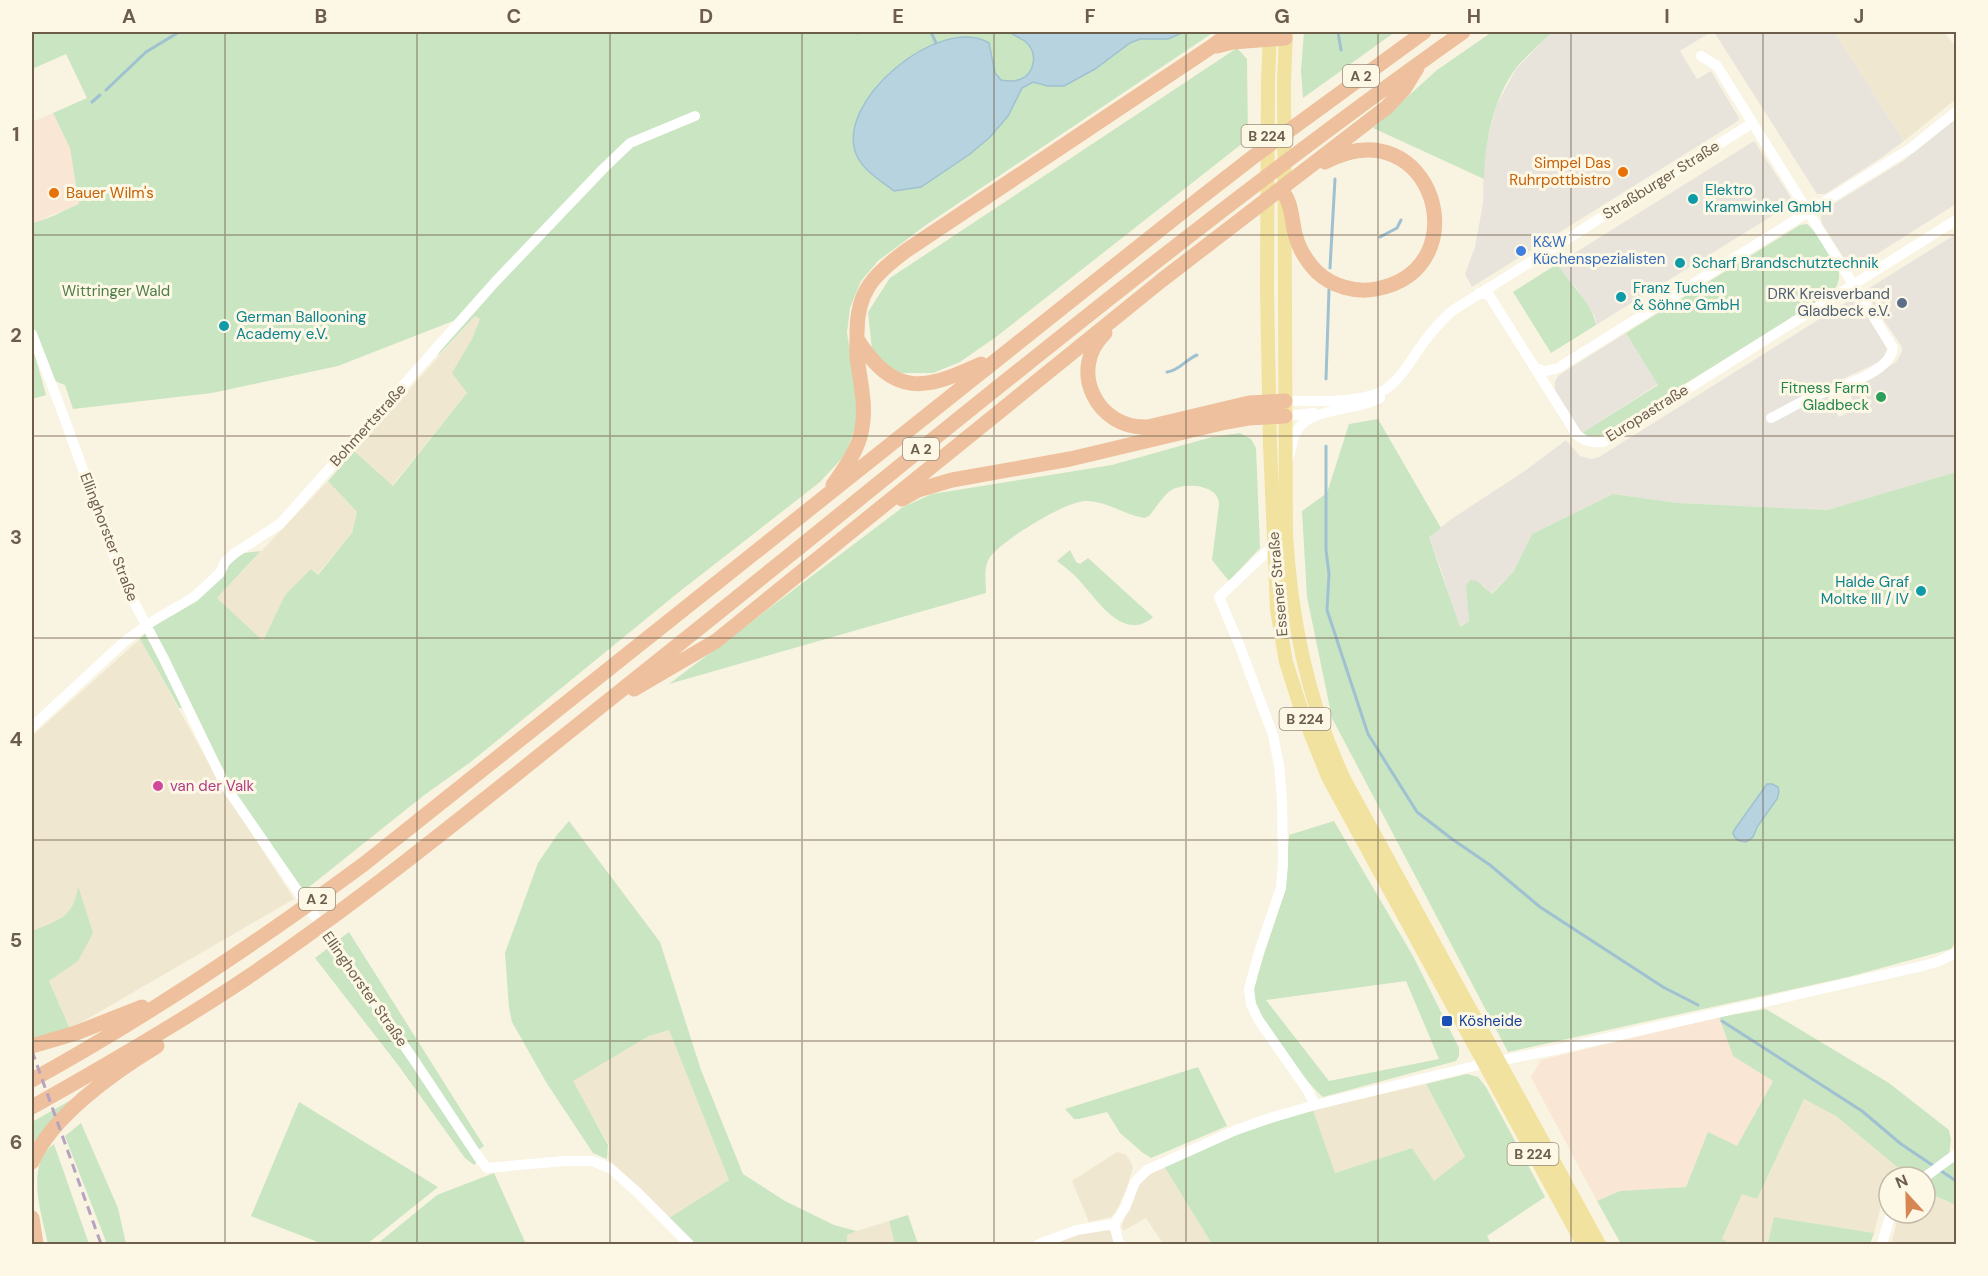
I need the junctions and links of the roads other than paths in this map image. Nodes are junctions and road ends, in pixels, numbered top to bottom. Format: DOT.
graph roads {
  1 [pos="1231,32"];
  2 [pos="1424,32"];
  3 [pos="1463,32"];
  4 [pos="1277,34"];
  5 [pos="1211,47"];
  6 [pos="1701,56"];
  7 [pos="1420,62"];
  8 [pos="1956,112"];
  9 [pos="695,116"];
  10 [pos="1751,124"];
  11 [pos="1298,176"];
  12 [pos="1286,197"];
  13 [pos="1807,212"];
  14 [pos="1956,220"];
  15 [pos="1162,280"];
  16 [pos="1853,284"];
  17 [pos="1479,293"];
  18 [pos="32,334"];
  19 [pos="857,339"];
  20 [pos="1005,352"];
  21 [pos="1412,359"];
  22 [pos="1535,368"];
  23 [pos="1269,401"];
  24 [pos="1285,401"];
  25 [pos="1322,412"];
  26 [pos="1277,417"];
  27 [pos="1771,418"];
  28 [pos="1285,476"];
  29 [pos="827,496"];
  30 [pos="873,514"];
  31 [pos="1274,544"];
  32 [pos="146,626"];
  33 [pos="592,713"];
  34 [pos="32,727"];
  35 [pos="1956,953"];
  36 [pos="176,995"];
  37 [pos="191,1014"];
  38 [pos="32,1046"];
  39 [pos="1498,1060"];
  40 [pos="1484,1064"];
  41 [pos="32,1080"];
  42 [pos="1315,1105"];
  43 [pos="32,1107"];
  44 [pos="1952,1157"];
  45 [pos="32,1162"];
  46 [pos="1937,1168"];
  47 [pos="32,1218"];
  48 [pos="1114,1224"];
  49 [pos="1888,1225"];
  50 [pos="36,1245"];
  51 [pos="689,1245"];
  52 [pos="1039,1245"];
  53 [pos="1119,1245"];
  54 [pos="1583,1245"];
  55 [pos="1599,1245"];
  56 [pos="1882,1245"];
  1 -- 5 [label="highway"];
  2 -- 20 [label="highway, A 2"];
  3 -- 7 [label="highway, A 2"];
  4 -- 5 [label="highway"];
  4 -- 12 [label="main road, Essener Straße / B 224"];
  4 -- 23 [label="main road, Essener Straße / B 224"];
  5 -- 19 [label="highway"];
  6 -- 10 [label="street"];
  7 -- 11 [label="highway"];
  7 -- 33 [label="highway, A 2"];
  8 -- 13 [label="street"];
  9 -- 32 [label="street, Bohmertstraße"];
  10 -- 13 [label="street"];
  10 -- 17 [label="street, Straßburger Straße"];
  11 -- 12 [label="highway"];
  11 -- 15 [label="highway"];
  12 -- 24 [label="main road, Essener Straße / B 224"];
  13 -- 16 [label="street"];
  13 -- 22 [label="street"];
  14 -- 16 [label="street, Europastraße"];
  15 -- 23 [label="highway"];
  15 -- 30 [label="highway"];
  16 -- 22 [label="street, Europastraße"];
  16 -- 27 [label="street"];
  17 -- 21 [label="street"];
  17 -- 22 [label="street, Europastraße"];
  18 -- 32 [label="street, Ellinghorster Straße"];
  19 -- 20 [label="highway"];
  19 -- 29 [label="highway"];
  20 -- 29 [label="highway, A 2"];
  21 -- 24 [label="street"];
  21 -- 25 [label="street"];
  23 -- 24 [label="highway"];
  23 -- 26 [label="main road, Essener Straße / B 224"];
  24 -- 26 [label="main road, Essener Straße / B 224"];
  25 -- 26 [label="street"];
  25 -- 28 [label="street"];
  26 -- 28 [label="main road, Essener Straße / B 224"];
  26 -- 30 [label="highway"];
  26 -- 31 [label="main road, Essener Straße / B 224"];
  28 -- 39 [label="main road, Essener Straße / B 224"];
  29 -- 36 [label="highway, A 2"];
  30 -- 33 [label="highway"];
  31 -- 40 [label="main road, Essener Straße / B 224"];
  31 -- 42 [label="street"];
  32 -- 34 [label="street, Bohmertstraße"];
  32 -- 51 [label="street, Ellinghorster Straße"];
  33 -- 37 [label="highway, A 2"];
  35 -- 39 [label="street"];
  36 -- 38 [label="highway"];
  36 -- 41 [label="highway, A 2"];
  37 -- 43 [label="highway, A 2"];
  37 -- 45 [label="highway"];
  39 -- 40 [label="street"];
  39 -- 55 [label="main road, Essener Straße / B 224"];
  40 -- 42 [label="street"];
  40 -- 54 [label="main road, Essener Straße / B 224"];
  42 -- 48 [label="street"];
  44 -- 46 [label="street"];
  47 -- 50 [label="highway"];
  48 -- 52 [label="street"];
  48 -- 53 [label="street"];
  49 -- 56 [label="street"];
}
